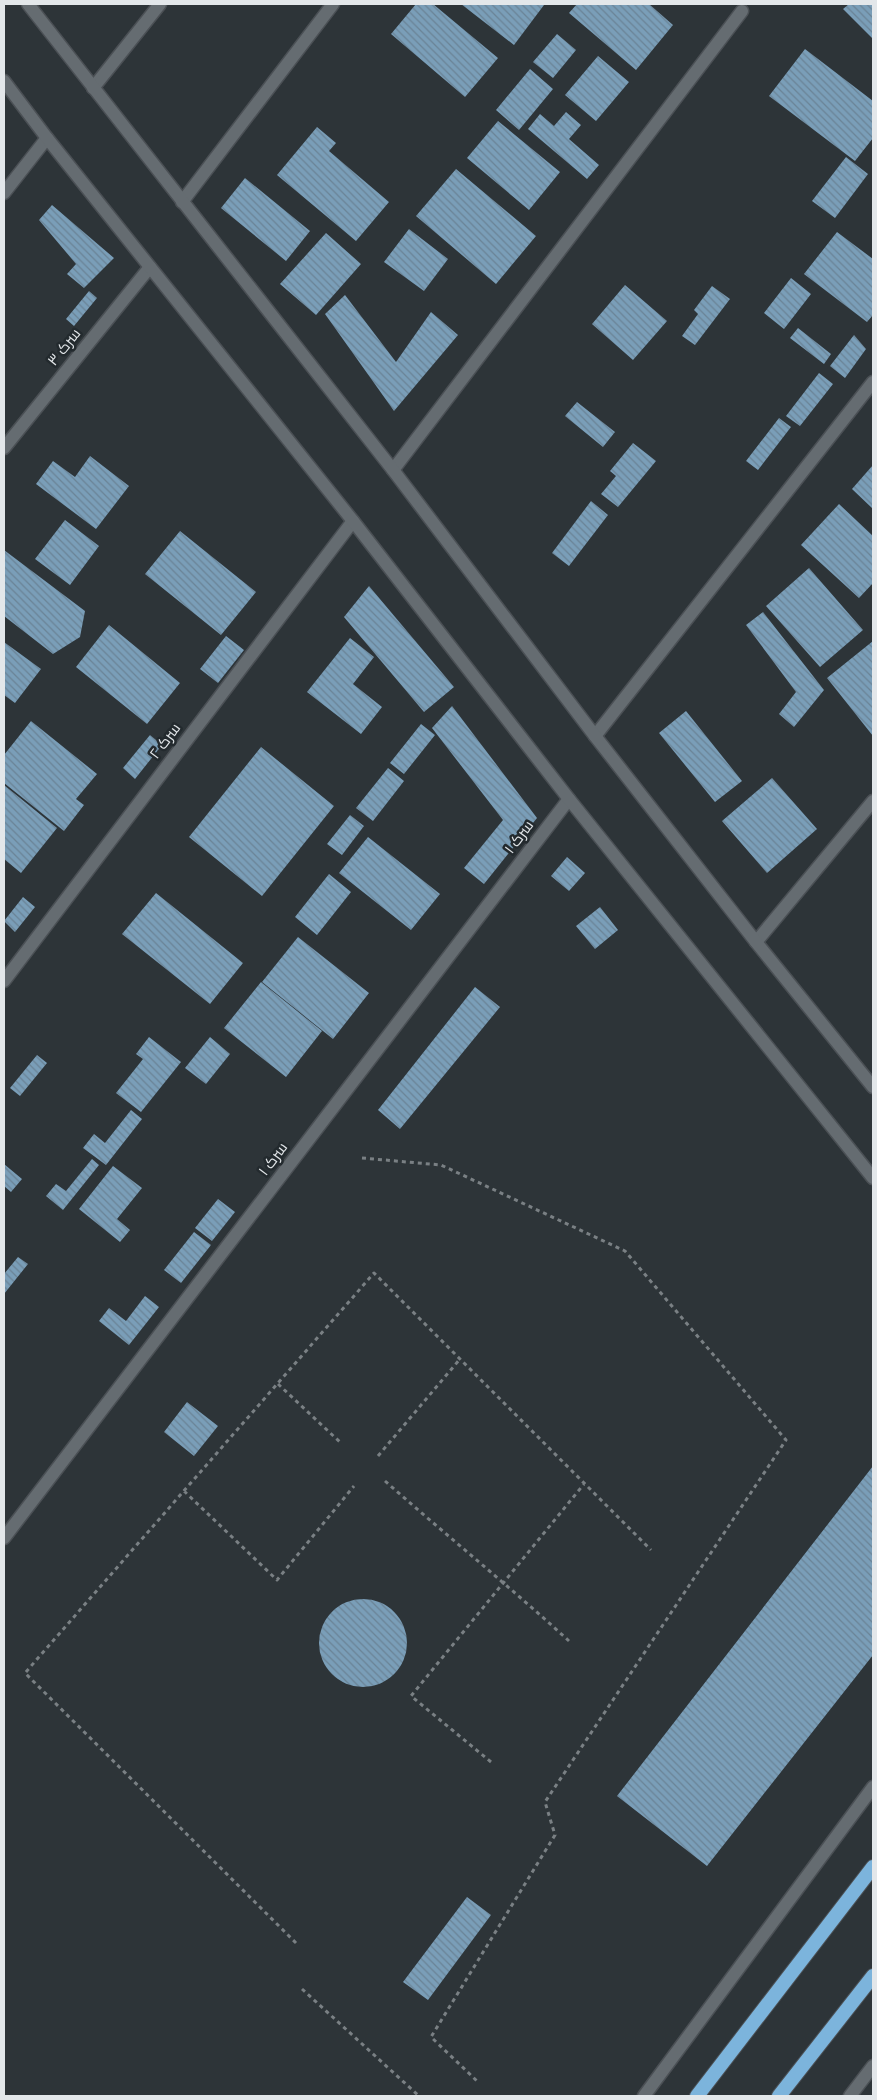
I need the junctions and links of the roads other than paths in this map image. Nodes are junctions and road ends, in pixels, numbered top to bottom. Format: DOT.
graph roads {
  1 [pos="28,4"];
  2 [pos="160,4"];
  3 [pos="333,4"];
  4 [pos="742,10"];
  5 [pos="4,80"];
  6 [pos="93,88"];
  7 [pos="47,138"];
  8 [pos="4,193"];
  9 [pos="182,202"];
  10 [pos="150,267"];
  11 [pos="873,382"];
  12 [pos="4,448"];
  13 [pos="393,470"];
  14 [pos="353,521"];
  15 [pos="595,736"];
  16 [pos="569,799"];
  17 [pos="873,801"];
  18 [pos="756,942"];
  19 [pos="4,981"];
  20 [pos="873,1087"];
  21 [pos="873,1178"];
  22 [pos="4,1538"];
  23 [pos="873,1787"];
  24 [pos="873,1867"];
  25 [pos="873,1976"];
  26 [pos="873,2066"];
  27 [pos="644,2096"];
  28 [pos="697,2096"];
  29 [pos="779,2096"];
  30 [pos="850,2096"];
  1 -- 6 [label="street"];
  2 -- 6 [label="street"];
  3 -- 9 [label="street"];
  4 -- 13 [label="street"];
  5 -- 7 [label="street"];
  6 -- 9 [label="street"];
  7 -- 8 [label="street"];
  7 -- 10 [label="street"];
  9 -- 13 [label="street"];
  10 -- 12 [label="street, سرک ۳"];
  10 -- 14 [label="street"];
  11 -- 15 [label="street"];
  13 -- 15 [label="street"];
  14 -- 16 [label="street"];
  14 -- 19 [label="street, سرک ۲"];
  15 -- 18 [label="street"];
  16 -- 21 [label="street"];
  16 -- 22 [label="street, سرک ۱"];
  17 -- 18 [label="street"];
  18 -- 20 [label="street"];
  23 -- 27 [label="street"];
  24 -- 28 [label="highway"];
  25 -- 29 [label="highway"];
  26 -- 30 [label="street"];
}
